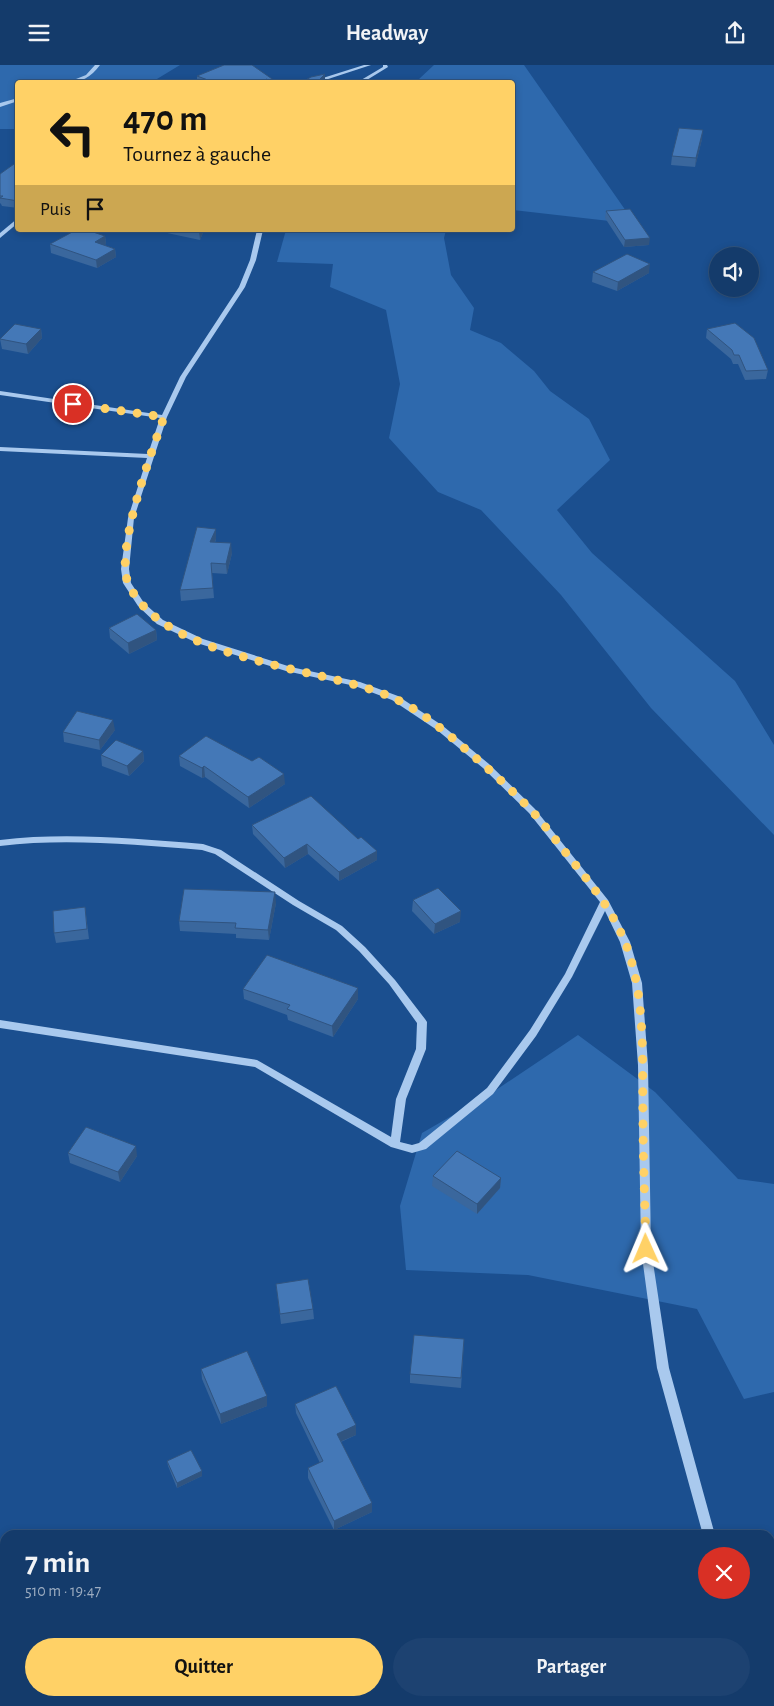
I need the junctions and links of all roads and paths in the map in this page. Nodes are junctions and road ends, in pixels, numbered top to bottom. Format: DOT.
graph roads {
  1 [pos="98,65"];
  2 [pos="369,65"];
  3 [pos="387,66"];
  4 [pos="77,80"];
  5 [pos="319,80"];
  6 [pos="363,80"];
  7 [pos="15,100"];
  8 [pos="0,105"];
  9 [pos="15,223"];
  10 [pos="260,232"];
  11 [pos="0,236"];
  12 [pos="0,393"];
  13 [pos="164,417"];
  14 [pos="0,449"];
  15 [pos="150,456"];
  16 [pos="0,843"];
  17 [pos="605,902"];
  18 [pos="0,1024"];
  19 [pos="395,1144"];
  20 [pos="708,1530"];
  1 -- 4 [label="street"];
  2 -- 5 [label="street"];
  3 -- 6 [label="street"];
  7 -- 8 [label="street"];
  9 -- 11 [label="street"];
  10 -- 13 [label="street"];
  12 -- 13 [label="street"];
  13 -- 15 [label="street"];
  14 -- 15 [label="street"];
  15 -- 17 [label="street"];
  16 -- 19 [label="street"];
  17 -- 19 [label="street"];
  17 -- 20 [label="street"];
  18 -- 19 [label="street"];
}
